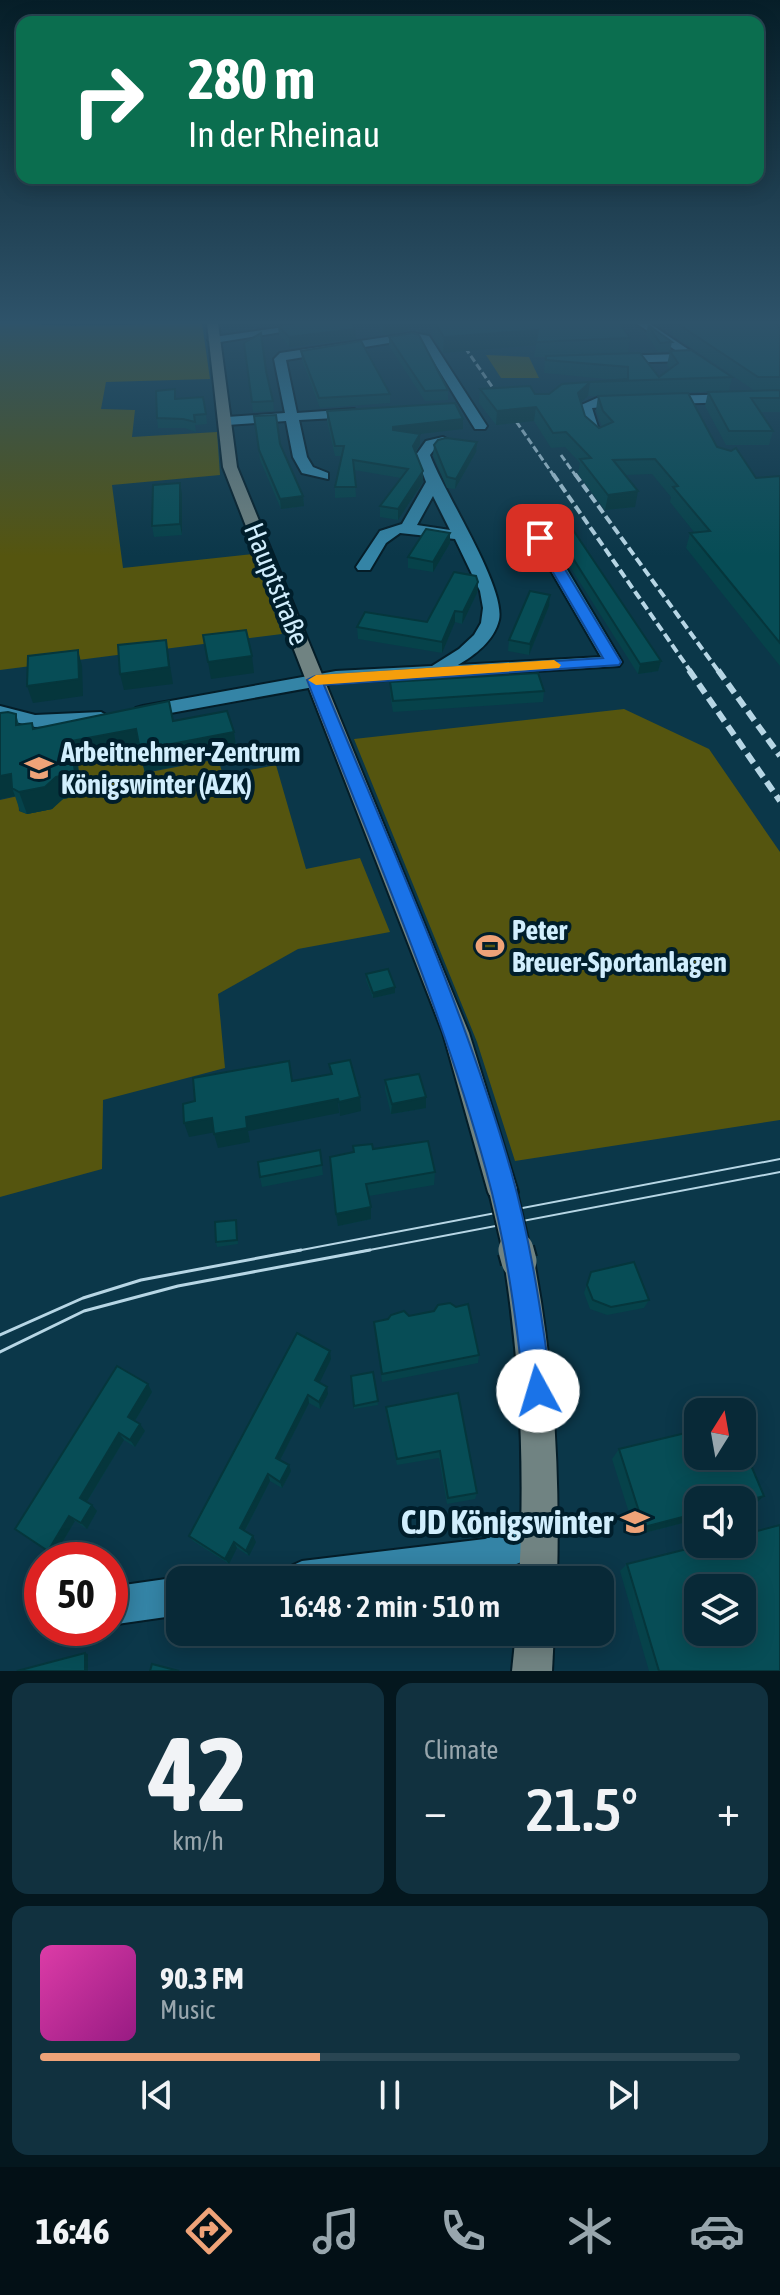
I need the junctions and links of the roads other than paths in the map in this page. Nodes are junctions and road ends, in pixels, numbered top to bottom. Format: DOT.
graph roads {
  1 [pos="224,401"];
  2 [pos="289,401"];
  3 [pos="464,401"];
  4 [pos="658,401"];
  5 [pos="692,401"];
  6 [pos="467,405"];
  7 [pos="445,406"];
  8 [pos="376,411"];
  9 [pos="699,414"];
  10 [pos="293,417"];
  11 [pos="227,421"];
  12 [pos="480,426"];
  13 [pos="601,437"];
  14 [pos="443,441"];
  15 [pos="323,476"];
  16 [pos="434,481"];
  17 [pos="529,519"];
  18 [pos="407,528"];
  19 [pos="461,537"];
  20 [pos="364,567"];
  21 [pos="478,644"];
  22 [pos="505,668"];
  23 [pos="434,671"];
  24 [pos="315,680"];
  25 [pos="0,712"];
  26 [pos="540,1536"];
  27 [pos="418,1566"];
  28 [pos="539,1566"];
  29 [pos="166,1598"];
  30 [pos="128,1603"];
  31 [pos="534,1646"];
  32 [pos="532,1671"];
  1 -- 11 [label="main road, Hauptstraße"];
  2 -- 10 [label="street"];
  3 -- 6 [label="street"];
  4 -- 13 [label="street"];
  5 -- 9 [label="street"];
  6 -- 7 [label="street"];
  6 -- 12 [label="street"];
  8 -- 10 [label="street"];
  10 -- 11 [label="street"];
  10 -- 15 [label="street"];
  11 -- 24 [label="main road, Hauptstraße"];
  14 -- 16 [label="street"];
  16 -- 18 [label="street"];
  16 -- 19 [label="street"];
  17 -- 22 [label="street"];
  18 -- 19 [label="street"];
  18 -- 20 [label="street"];
  19 -- 21 [label="street"];
  21 -- 22 [label="street"];
  21 -- 23 [label="street"];
  22 -- 23 [label="street"];
  23 -- 24 [label="street"];
  24 -- 25 [label="street"];
  24 -- 26 [label="main road, Hauptstraße, bridge"];
  26 -- 27 [label="street"];
  26 -- 28 [label="main road, Hauptstraße"];
  29 -- 30 [label="street"];
  31 -- 32 [label="main road"];
}
